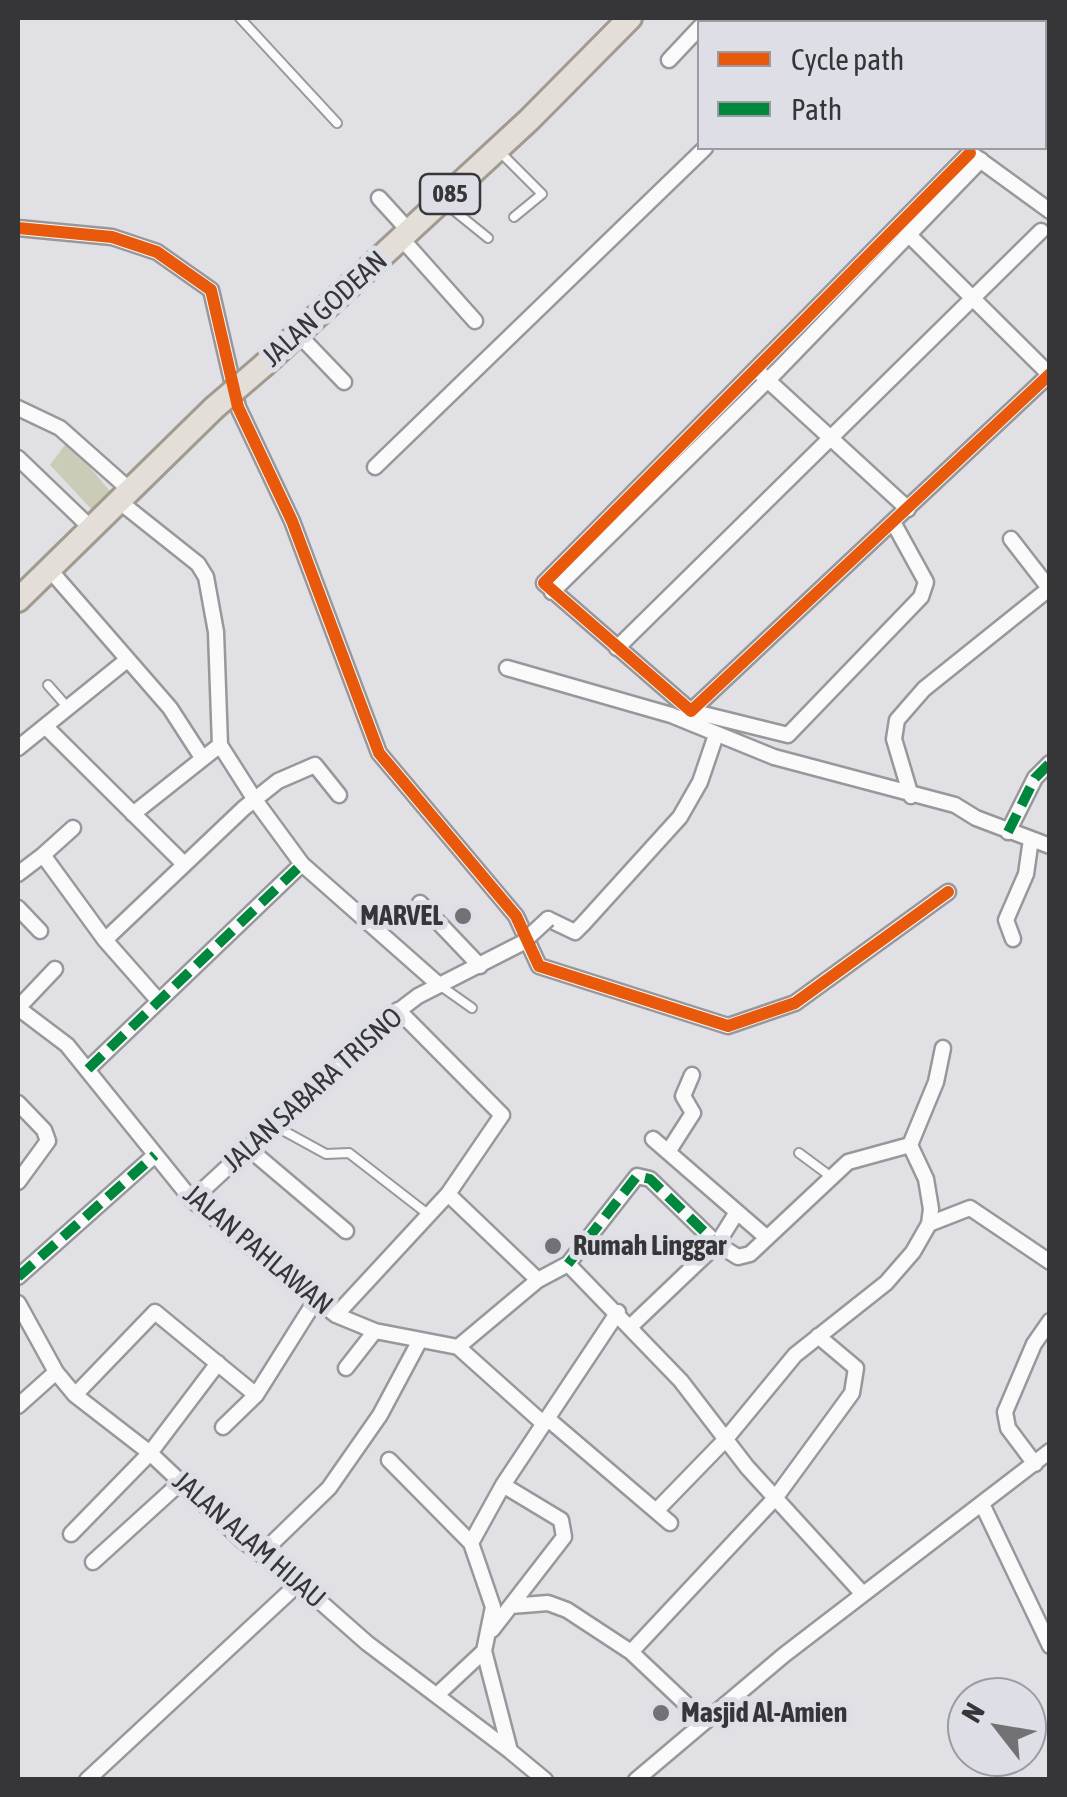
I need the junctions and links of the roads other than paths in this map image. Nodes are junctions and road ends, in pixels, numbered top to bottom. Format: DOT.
graph roads {
  1 [pos="240,18"];
  2 [pos="630,18"];
  3 [pos="697,30"];
  4 [pos="669,60"];
  5 [pos="338,123"];
  6 [pos="498,150"];
  7 [pos="703,150"];
  8 [pos="971,154"];
  9 [pos="378,198"];
  10 [pos="442,202"];
  11 [pos="1050,210"];
  12 [pos="514,217"];
  13 [pos="18,228"];
  14 [pos="1041,231"];
  15 [pos="406,235"];
  16 [pos="910,236"];
  17 [pos="488,238"];
  18 [pos="976,298"];
  19 [pos="475,321"];
  20 [pos="298,334"];
  21 [pos="1049,374"];
  22 [pos="762,375"];
  23 [pos="344,382"];
  24 [pos="18,408"];
  25 [pos="833,440"];
  26 [pos="24,463"];
  27 [pos="375,467"];
  28 [pos="18,478"];
  29 [pos="125,496"];
  30 [pos="908,509"];
  31 [pos="893,522"];
  32 [pos="92,529"];
  33 [pos="1012,540"];
  34 [pos="50,570"];
  35 [pos="1049,588"];
  36 [pos="18,600"];
  37 [pos="618,648"];
  38 [pos="127,660"];
  39 [pos="508,668"];
  40 [pos="48,685"];
  41 [pos="69,709"];
  42 [pos="691,711"];
  43 [pos="46,726"];
  44 [pos="716,735"];
  45 [pos="18,748"];
  46 [pos="212,749"];
  47 [pos="1050,764"];
  48 [pos="339,794"];
  49 [pos="911,796"];
  50 [pos="249,804"];
  51 [pos="133,814"];
  52 [pos="73,828"];
  53 [pos="1008,832"];
  54 [pos="1032,840"];
  55 [pos="1050,846"];
  56 [pos="43,855"];
  57 [pos="184,864"];
  58 [pos="302,864"];
  59 [pos="18,874"];
  60 [pos="948,892"];
  61 [pos="420,903"];
  62 [pos="18,908"];
  63 [pos="40,931"];
  64 [pos="1013,939"];
  65 [pos="105,940"];
  66 [pos="480,966"];
  67 [pos="55,969"];
  68 [pos="438,984"];
  69 [pos="157,999"];
  70 [pos="18,1008"];
  71 [pos="472,1008"];
  72 [pos="398,1010"];
  73 [pos="943,1048"];
  74 [pos="88,1069"];
  75 [pos="692,1075"];
  76 [pos="18,1103"];
  77 [pos="274,1126"];
  78 [pos="653,1139"];
  79 [pos="910,1145"];
  80 [pos="248,1148"];
  81 [pos="668,1152"];
  82 [pos="799,1152"];
  83 [pos="155,1155"];
  84 [pos="830,1176"];
  85 [pos="18,1182"];
  86 [pos="448,1194"];
  87 [pos="192,1200"];
  88 [pos="737,1212"];
  89 [pos="428,1215"];
  90 [pos="929,1224"];
  91 [pos="346,1231"];
  92 [pos="766,1237"];
  93 [pos="717,1244"];
  94 [pos="1050,1262"];
  95 [pos="568,1264"];
  96 [pos="18,1277"];
  97 [pos="538,1280"];
  98 [pos="317,1298"];
  99 [pos="18,1302"];
  100 [pos="618,1312"];
  101 [pos="336,1315"];
  102 [pos="1050,1321"];
  103 [pos="631,1326"];
  104 [pos="374,1331"];
  105 [pos="818,1336"];
  106 [pos="419,1342"];
  107 [pos="458,1347"];
  108 [pos="218,1363"];
  109 [pos="346,1368"];
  110 [pos="56,1372"];
  111 [pos="76,1395"];
  112 [pos="256,1395"];
  113 [pos="18,1406"];
  114 [pos="546,1421"];
  115 [pos="223,1427"];
  116 [pos="725,1440"];
  117 [pos="1050,1451"];
  118 [pos="150,1453"];
  119 [pos="389,1460"];
  120 [pos="1035,1464"];
  121 [pos="180,1483"];
  122 [pos="503,1484"];
  123 [pos="776,1497"];
  124 [pos="983,1506"];
  125 [pos="657,1510"];
  126 [pos="670,1523"];
  127 [pos="72,1534"];
  128 [pos="471,1543"];
  129 [pos="260,1554"];
  130 [pos="93,1562"];
  131 [pos="299,1582"];
  132 [pos="862,1593"];
  133 [pos="511,1606"];
  134 [pos="488,1634"];
  135 [pos="1048,1640"];
  136 [pos="484,1651"];
  137 [pos="632,1652"];
  138 [pos="438,1694"];
  139 [pos="704,1722"];
  140 [pos="510,1751"];
  141 [pos="87,1780"];
  142 [pos="545,1780"];
  143 [pos="636,1780"];
  1 -- 5 [label="lane"];
  2 -- 6 [label="main road, JALAN GODEAN / 085"];
  3 -- 4 [label="street"];
  6 -- 10 [label="main road, JALAN GODEAN / 085"];
  6 -- 12 [label="lane"];
  7 -- 27 [label="street"];
  8 -- 11 [label="street"];
  8 -- 16 [label="street"];
  8 -- 22 [label="street"];
  9 -- 15 [label="street"];
  10 -- 15 [label="main road, JALAN GODEAN / 085"];
  10 -- 17 [label="lane"];
  13 -- 60 [label="street"];
  14 -- 18 [label="street"];
  15 -- 19 [label="street"];
  15 -- 20 [label="main road, JALAN GODEAN / 085"];
  16 -- 18 [label="street"];
  16 -- 22 [label="street"];
  18 -- 21 [label="street"];
  18 -- 25 [label="street"];
  20 -- 23 [label="street"];
  20 -- 29 [label="main road, JALAN GODEAN / 085, bridge"];
  21 -- 30 [label="street"];
  22 -- 25 [label="street"];
  22 -- 37 [label="street"];
  24 -- 29 [label="street"];
  25 -- 30 [label="street"];
  25 -- 37 [label="street"];
  26 -- 28 [label="street"];
  26 -- 32 [label="street"];
  29 -- 32 [label="main road, JALAN GODEAN / 085"];
  29 -- 46 [label="street"];
  30 -- 31 [label="street"];
  31 -- 42 [label="street"];
  31 -- 42 [label="street"];
  32 -- 34 [label="main road, JALAN GODEAN / 085"];
  33 -- 35 [label="street"];
  34 -- 36 [label="main road, JALAN GODEAN / 085"];
  34 -- 38 [label="street"];
  35 -- 49 [label="street"];
  37 -- 42 [label="street"];
  38 -- 41 [label="street"];
  38 -- 46 [label="street"];
  39 -- 44 [label="street"];
  40 -- 41 [label="lane"];
  41 -- 43 [label="street"];
  43 -- 45 [label="street"];
  43 -- 51 [label="street"];
  44 -- 49 [label="street"];
  44 -- 66 [label="street, JALAN SABARA TRISNO, bridge"];
  46 -- 50 [label="street"];
  46 -- 51 [label="street"];
  47 -- 53 [label="street"];
  48 -- 50 [label="street"];
  49 -- 53 [label="street"];
  50 -- 57 [label="street"];
  50 -- 58 [label="street"];
  51 -- 57 [label="street"];
  52 -- 56 [label="street"];
  53 -- 54 [label="street"];
  54 -- 55 [label="street"];
  54 -- 64 [label="street"];
  56 -- 59 [label="street"];
  56 -- 65 [label="street"];
  57 -- 65 [label="street"];
  58 -- 68 [label="street"];
  58 -- 69 [label="street"];
  61 -- 66 [label="street"];
  62 -- 63 [label="street"];
  65 -- 69 [label="street"];
  66 -- 68 [label="street, JALAN SABARA TRISNO"];
  67 -- 70 [label="street"];
  68 -- 71 [label="lane"];
  68 -- 72 [label="street, JALAN SABARA TRISNO"];
  69 -- 74 [label="street"];
  70 -- 74 [label="street, JALAN PAHLAWAN"];
  72 -- 77 [label="street, JALAN SABARA TRISNO"];
  72 -- 86 [label="street"];
  73 -- 79 [label="street"];
  74 -- 83 [label="street, JALAN PAHLAWAN"];
  75 -- 81 [label="street"];
  76 -- 85 [label="street"];
  77 -- 80 [label="street, JALAN SABARA TRISNO"];
  77 -- 89 [label="lane"];
  78 -- 81 [label="street"];
  79 -- 84 [label="street"];
  79 -- 90 [label="street"];
  80 -- 87 [label="street, JALAN SABARA TRISNO"];
  80 -- 91 [label="street"];
  81 -- 88 [label="street"];
  82 -- 84 [label="lane"];
  83 -- 87 [label="street, JALAN PAHLAWAN"];
  83 -- 96 [label="street"];
  84 -- 92 [label="street"];
  86 -- 89 [label="street"];
  86 -- 97 [label="street"];
  87 -- 98 [label="street, JALAN PAHLAWAN"];
  88 -- 92 [label="street"];
  88 -- 93 [label="street"];
  89 -- 101 [label="street"];
  90 -- 94 [label="street"];
  90 -- 105 [label="street"];
  92 -- 93 [label="street"];
  93 -- 95 [label="street"];
  93 -- 103 [label="street"];
  95 -- 97 [label="street"];
  95 -- 100 [label="street"];
  97 -- 107 [label="street"];
  98 -- 101 [label="street, JALAN PAHLAWAN"];
  98 -- 112 [label="street"];
  99 -- 110 [label="street, JALAN ALAM HIJAU"];
  100 -- 103 [label="street"];
  100 -- 114 [label="street"];
  101 -- 104 [label="street, JALAN PAHLAWAN"];
  102 -- 120 [label="street"];
  103 -- 116 [label="street"];
  104 -- 106 [label="street, JALAN PAHLAWAN"];
  104 -- 109 [label="street"];
  105 -- 116 [label="street"];
  105 -- 123 [label="street"];
  106 -- 107 [label="street, JALAN PAHLAWAN"];
  106 -- 129 [label="street"];
  107 -- 114 [label="street"];
  108 -- 111 [label="street"];
  108 -- 112 [label="street"];
  108 -- 118 [label="street"];
  110 -- 111 [label="street, JALAN ALAM HIJAU"];
  110 -- 113 [label="street"];
  111 -- 118 [label="street, JALAN ALAM HIJAU"];
  112 -- 115 [label="street"];
  114 -- 122 [label="street"];
  114 -- 125 [label="street"];
  116 -- 123 [label="street"];
  116 -- 125 [label="street"];
  117 -- 120 [label="street"];
  118 -- 121 [label="street, JALAN ALAM HIJAU"];
  118 -- 127 [label="street"];
  119 -- 128 [label="street"];
  120 -- 124 [label="street"];
  121 -- 129 [label="street, JALAN ALAM HIJAU"];
  121 -- 130 [label="street"];
  122 -- 128 [label="street"];
  122 -- 133 [label="street"];
  123 -- 132 [label="street"];
  123 -- 137 [label="street"];
  124 -- 132 [label="street"];
  124 -- 135 [label="street"];
  125 -- 126 [label="street"];
  128 -- 134 [label="street"];
  129 -- 131 [label="street, JALAN ALAM HIJAU"];
  131 -- 138 [label="street, JALAN ALAM HIJAU"];
  131 -- 141 [label="street"];
  132 -- 139 [label="street"];
  133 -- 134 [label="street"];
  133 -- 137 [label="street"];
  134 -- 136 [label="street"];
  136 -- 138 [label="street"];
  136 -- 140 [label="street"];
  137 -- 139 [label="street"];
  138 -- 140 [label="street, JALAN ALAM HIJAU"];
  139 -- 143 [label="street"];
  140 -- 142 [label="street, JALAN ALAM HIJAU"];
}
